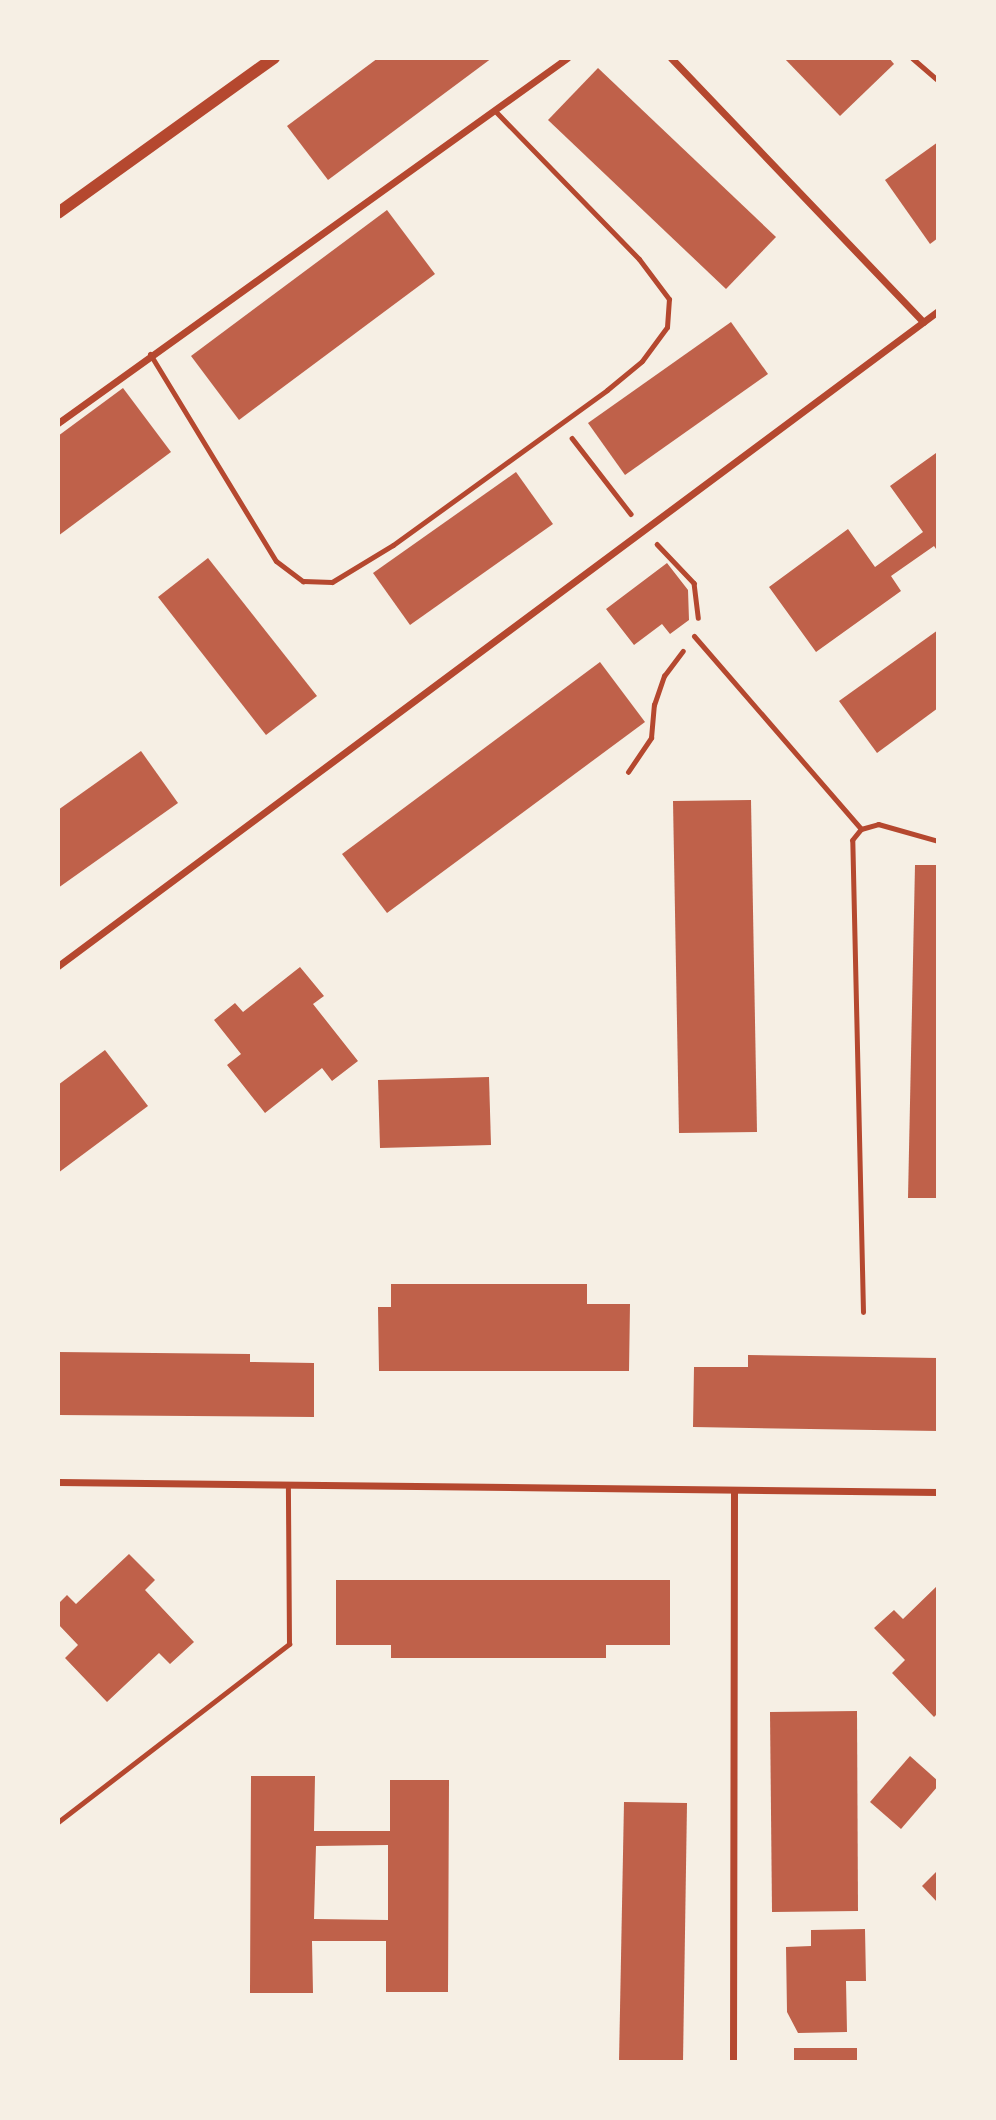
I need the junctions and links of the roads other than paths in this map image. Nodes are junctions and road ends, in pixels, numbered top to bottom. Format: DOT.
graph roads {
  1 [pos="274,58"];
  2 [pos="567,58"];
  3 [pos="671,58"];
  4 [pos="912,58"];
  5 [pos="938,82"];
  6 [pos="495,111"];
  7 [pos="58,213"];
  8 [pos="938,311"];
  9 [pos="923,322"];
  10 [pos="150,354"];
  11 [pos="58,423"];
  12 [pos="694,636"];
  13 [pos="861,829"];
  14 [pos="938,841"];
  15 [pos="58,966"];
  16 [pos="863,1311"];
  17 [pos="58,1482"];
  18 [pos="288,1488"];
  19 [pos="734,1491"];
  20 [pos="938,1492"];
  21 [pos="58,1822"];
  22 [pos="733,2062"];
  1 -- 7 [label="street"];
  2 -- 6 [label="street"];
  3 -- 9 [label="street"];
  4 -- 5 [label="lane"];
  6 -- 10 [label="street"];
  6 -- 10 [label="lane"];
  8 -- 9 [label="street"];
  9 -- 15 [label="street"];
  10 -- 11 [label="street"];
  12 -- 13 [label="lane"];
  13 -- 14 [label="lane"];
  13 -- 16 [label="lane"];
  17 -- 18 [label="street"];
  18 -- 19 [label="street"];
  18 -- 21 [label="lane"];
  19 -- 20 [label="street"];
  19 -- 22 [label="street"];
}
